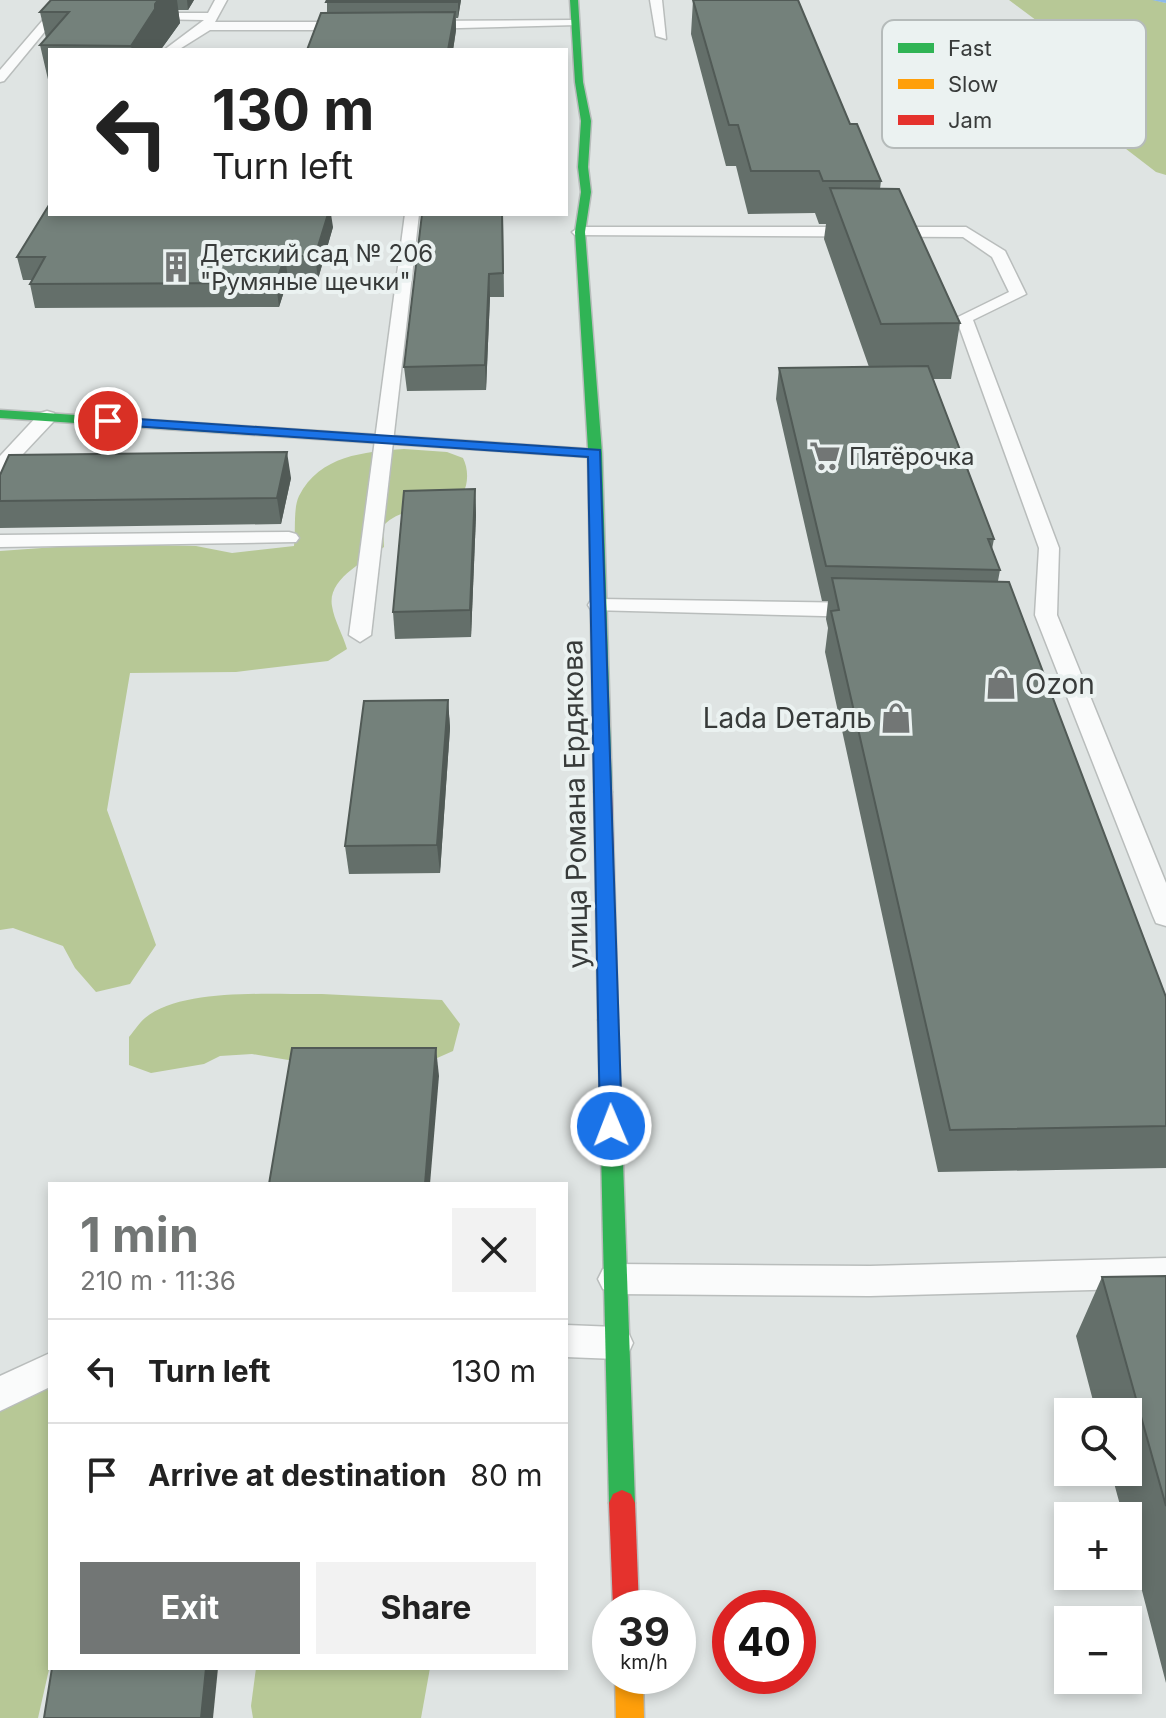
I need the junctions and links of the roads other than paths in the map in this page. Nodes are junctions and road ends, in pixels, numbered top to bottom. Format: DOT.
graph roads {
  1 [pos="221,0"];
  2 [pos="574,0"];
  3 [pos="656,0"];
  4 [pos="84,15"];
  5 [pos="132,16"];
  6 [pos="210,22"];
  7 [pos="573,23"];
  8 [pos="401,25"];
  9 [pos="370,26"];
  10 [pos="662,36"];
  11 [pos="173,48"];
  12 [pos="0,78"];
  13 [pos="575,163"];
  14 [pos="412,216"];
  15 [pos="580,232"];
  16 [pos="0,414"];
  17 [pos="47,417"];
  18 [pos="383,439"];
  19 [pos="595,453"];
  20 [pos="0,467"];
  21 [pos="289,538"];
  22 [pos="0,541"];
  23 [pos="599,605"];
  24 [pos="892,611"];
  25 [pos="360,635"];
  26 [pos="1166,916"];
  27 [pos="1166,1273"];
  28 [pos="615,1279"];
  29 [pos="568,1341"];
  30 [pos="616,1343"];
  31 [pos="48,1370"];
  32 [pos="0,1394"];
  33 [pos="625,1590"];
  34 [pos="629,1694"];
  35 [pos="630,1718"];
  1 -- 6 [label="lane"];
  2 -- 7 [label="street, улица Романа Ердякова"];
  3 -- 10 [label="lane"];
  4 -- 12 [label="lane"];
  5 -- 6 [label="lane"];
  6 -- 9 [label="lane"];
  6 -- 11 [label="lane"];
  7 -- 8 [label="lane"];
  7 -- 13 [label="street, улица Романа Ердякова"];
  13 -- 15 [label="street, улица Романа Ердякова"];
  14 -- 18 [label="lane"];
  15 -- 19 [label="street, улица Романа Ердякова"];
  15 -- 26 [label="lane"];
  16 -- 17 [label="street"];
  17 -- 18 [label="street"];
  17 -- 20 [label="lane"];
  18 -- 19 [label="street"];
  18 -- 25 [label="lane"];
  19 -- 23 [label="street, улица Романа Ердякова"];
  21 -- 22 [label="lane"];
  23 -- 24 [label="lane"];
  23 -- 28 [label="street, улица Романа Ердякова"];
  27 -- 28 [label="lane"];
  28 -- 30 [label="street, улица Романа Ердякова"];
  29 -- 30 [label="lane"];
  30 -- 33 [label="street, улица Романа Ердякова"];
  31 -- 32 [label="lane"];
  34 -- 35 [label="street"];
}
